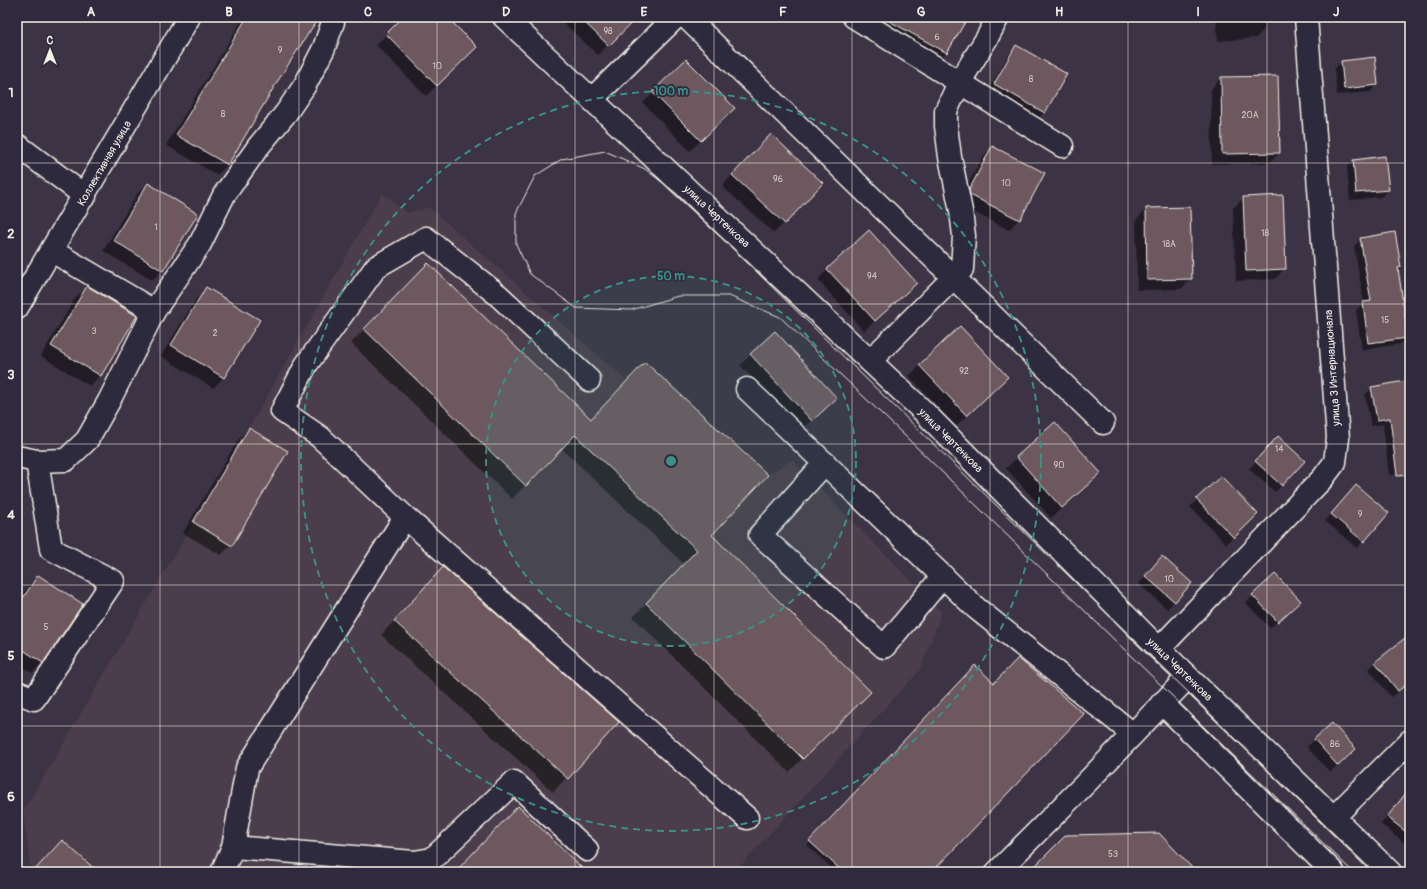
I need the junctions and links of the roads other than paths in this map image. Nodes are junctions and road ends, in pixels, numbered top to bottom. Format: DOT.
graph roads {
  1 [pos="189,17"];
  2 [pos="332,17"];
  3 [pos="504,17"];
  4 [pos="676,17"];
  5 [pos="686,17"];
  6 [pos="854,17"];
  7 [pos="998,17"];
  8 [pos="1306,17"];
  9 [pos="959,82"];
  10 [pos="592,99"];
  11 [pos="17,145"];
  12 [pos="1062,146"];
  13 [pos="85,196"];
  14 [pos="52,251"];
  15 [pos="954,277"];
  16 [pos="18,304"];
  17 [pos="154,311"];
  18 [pos="870,361"];
  19 [pos="589,380"];
  20 [pos="747,389"];
  21 [pos="1103,423"];
  22 [pos="27,459"];
  23 [pos="825,463"];
  24 [pos="405,517"];
  25 [pos="943,576"];
  26 [pos="1159,649"];
  27 [pos="1188,676"];
  28 [pos="17,692"];
  29 [pos="1162,703"];
  30 [pos="1133,734"];
  31 [pos="1410,741"];
  32 [pos="1334,817"];
  33 [pos="747,818"];
  34 [pos="233,848"];
  35 [pos="587,850"];
  36 [pos="222,872"];
  37 [pos="997,872"];
  38 [pos="1333,872"];
  39 [pos="1390,872"];
  1 -- 13 [label="street, Коллективная улица"];
  2 -- 17 [label="street"];
  3 -- 10 [label="street, улица Чертенкова"];
  4 -- 10 [label="street"];
  5 -- 15 [label="street"];
  6 -- 9 [label="street"];
  7 -- 9 [label="street"];
  8 -- 26 [label="street, улица 3 Интернационала"];
  9 -- 12 [label="street"];
  9 -- 15 [label="street"];
  10 -- 18 [label="street, улица Чертенкова"];
  11 -- 13 [label="street"];
  13 -- 14 [label="street, Коллективная улица"];
  14 -- 16 [label="street, Коллективная улица"];
  14 -- 17 [label="street"];
  15 -- 18 [label="street"];
  15 -- 21 [label="street"];
  17 -- 22 [label="street"];
  18 -- 26 [label="street, улица Чертенкова"];
  19 -- 24 [label="street"];
  20 -- 23 [label="street"];
  22 -- 28 [label="street"];
  23 -- 25 [label="street"];
  23 -- 25 [label="street"];
  24 -- 33 [label="street"];
  24 -- 34 [label="street"];
  25 -- 30 [label="street"];
  26 -- 27 [label="street, улица Чертенкова"];
  27 -- 29 [label="street"];
  27 -- 32 [label="street, улица Чертенкова"];
  29 -- 30 [label="street"];
  29 -- 38 [label="street"];
  30 -- 37 [label="street"];
  31 -- 32 [label="street"];
  32 -- 39 [label="street, улица Чертенкова"];
  34 -- 35 [label="street"];
  34 -- 36 [label="street"];
}
